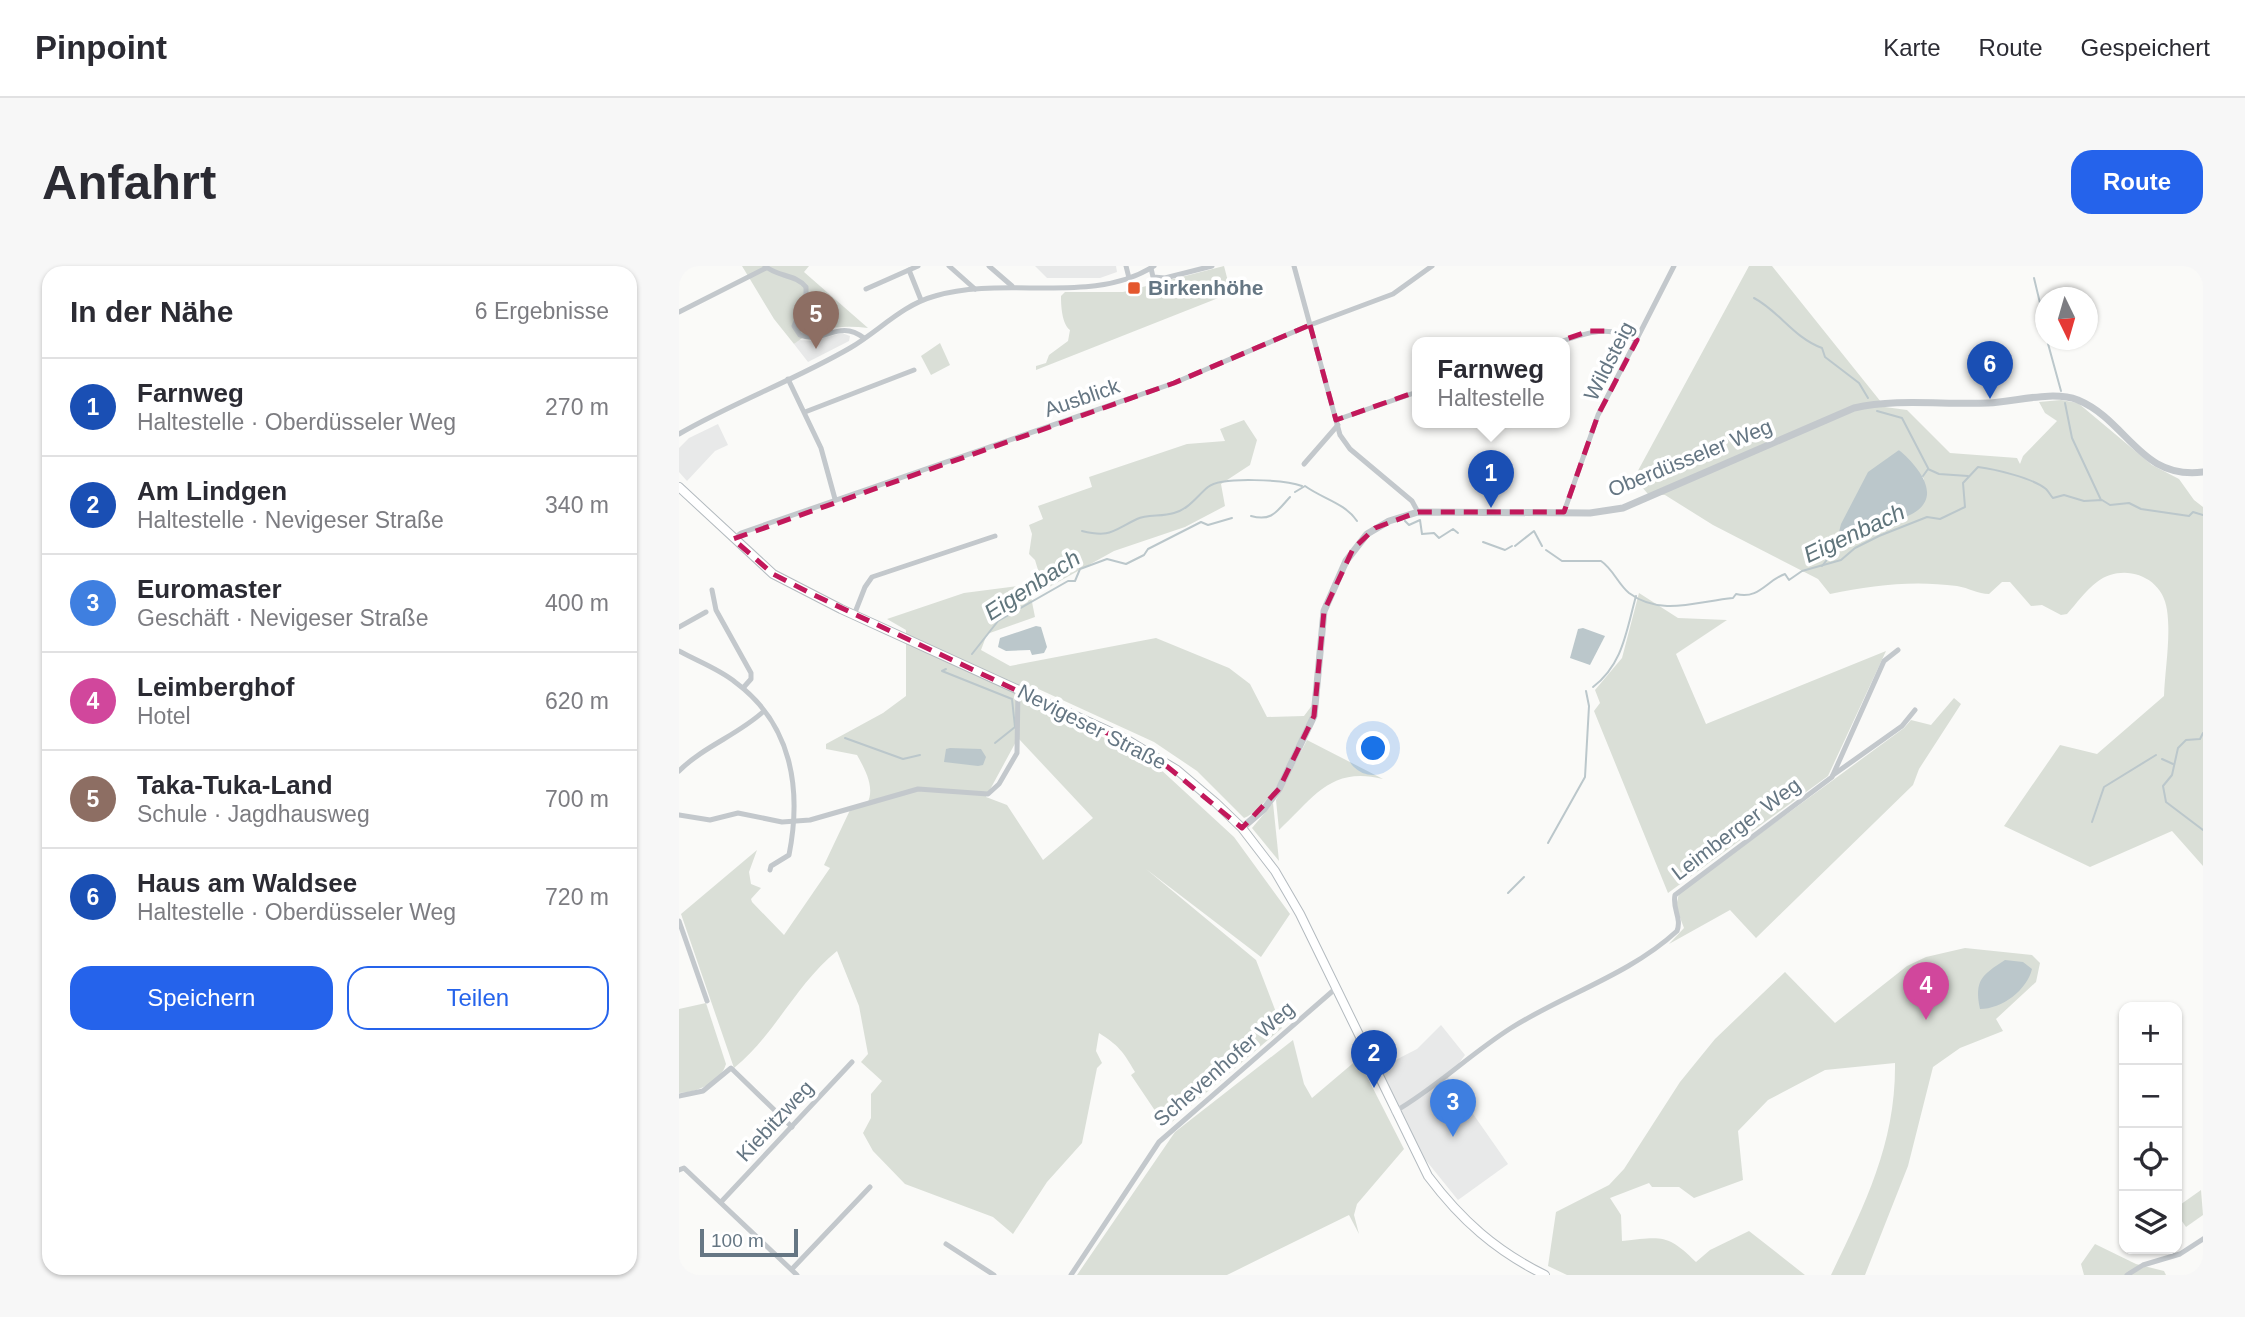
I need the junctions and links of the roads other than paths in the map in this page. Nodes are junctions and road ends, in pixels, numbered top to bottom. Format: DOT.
graph roads {
  1 [pos="918,266"];
  2 [pos="949,266"];
  3 [pos="989,266"];
  4 [pos="1126,266"];
  5 [pos="1212,266"];
  6 [pos="1294,266"];
  7 [pos="1432,266"];
  8 [pos="1675,266"];
  9 [pos="766,267"];
  10 [pos="1150,268"];
  11 [pos="909,270"];
  12 [pos="1129,278"];
  13 [pos="1012,286"];
  14 [pos="866,289"];
  15 [pos="975,289"];
  16 [pos="921,300"];
  17 [pos="679,313"];
  18 [pos="1310,325"];
  19 [pos="864,338"];
  20 [pos="1570,339"];
  21 [pos="1637,340"];
  22 [pos="915,370"];
  23 [pos="788,379"];
  24 [pos="1412,394"];
  25 [pos="805,412"];
  26 [pos="1337,423"];
  27 [pos="679,433"];
  28 [pos="1304,464"];
  29 [pos="2203,472"];
  30 [pos="679,487"];
  31 [pos="835,499"];
  32 [pos="1418,512"];
  33 [pos="1564,512"];
  34 [pos="995,536"];
  35 [pos="733,539"];
  36 [pos="712,590"];
  37 [pos="706,612"];
  38 [pos="854,615"];
  39 [pos="679,627"];
  40 [pos="1898,650"];
  41 [pos="679,651"];
  42 [pos="743,688"];
  43 [pos="1018,689"];
  44 [pos="1915,710"];
  45 [pos="764,711"];
  46 [pos="679,772"];
  47 [pos="1832,777"];
  48 [pos="679,815"];
  49 [pos="794,821"];
  50 [pos="1242,828"];
  51 [pos="770,870"];
  52 [pos="679,921"];
  53 [pos="1335,989"];
  54 [pos="708,1001"];
  55 [pos="852,1062"];
  56 [pos="679,1096"];
  57 [pos="1394,1112"];
  58 [pos="792,1127"];
  59 [pos="679,1170"];
  60 [pos="870,1187"];
  61 [pos="721,1202"];
  62 [pos="2203,1239"];
  63 [pos="946,1244"];
  64 [pos="792,1269"];
  65 [pos="797,1275"];
  66 [pos="994,1275"];
  67 [pos="1071,1275"];
  68 [pos="1545,1275"];
  69 [pos="2127,1275"];
  1 -- 11 [label="street"];
  2 -- 15 [label="street"];
  3 -- 13 [label="street"];
  4 -- 12 [label="street"];
  5 -- 10 [label="street"];
  6 -- 18 [label="street"];
  7 -- 18 [label="street, Ausblick"];
  8 -- 21 [label="street, Wildsteig"];
  9 -- 17 [label="street"];
  9 -- 19 [label="street"];
  10 -- 12 [label="street"];
  11 -- 14 [label="street"];
  11 -- 16 [label="street"];
  12 -- 13 [label="street"];
  13 -- 15 [label="street"];
  15 -- 16 [label="street"];
  16 -- 19 [label="street"];
  18 -- 26 [label="street"];
  18 -- 31 [label="street, Ausblick"];
  19 -- 23 [label="street"];
  20 -- 21 [label="street"];
  21 -- 33 [label="street, Wildsteig"];
  22 -- 25 [label="street"];
  23 -- 25 [label="street"];
  23 -- 27 [label="street"];
  24 -- 26 [label="street"];
  25 -- 31 [label="street"];
  26 -- 28 [label="street"];
  26 -- 32 [label="street"];
  29 -- 33 [label="street, Oberdüsseler Weg"];
  30 -- 35 [label="main road, Nevigeser Straße"];
  31 -- 35 [label="street, Ausblick"];
  32 -- 33 [label="street, Oberdüsseler Weg"];
  32 -- 50 [label="street, Oberdüsseler Weg"];
  34 -- 38 [label="street"];
  35 -- 38 [label="main road, Nevigeser Straße"];
  36 -- 42 [label="street"];
  37 -- 39 [label="street"];
  38 -- 43 [label="main road, Nevigeser Straße"];
  40 -- 47 [label="street, Leimberger Weg"];
  41 -- 42 [label="street"];
  42 -- 45 [label="street"];
  43 -- 49 [label="street"];
  43 -- 50 [label="main road, Nevigeser Straße"];
  44 -- 47 [label="street"];
  45 -- 46 [label="street"];
  45 -- 49 [label="street"];
  47 -- 57 [label="street, Leimberger Weg"];
  48 -- 49 [label="street"];
  49 -- 51 [label="street"];
  50 -- 53 [label="main road, Nevigeser Straße"];
  52 -- 54 [label="street"];
  53 -- 57 [label="main road, Nevigeser Straße"];
  53 -- 67 [label="street, Schevenhofer Weg"];
  55 -- 58 [label="street, Kiebitzweg"];
  56 -- 58 [label="street"];
  57 -- 68 [label="main road, Nevigeser Straße"];
  58 -- 61 [label="street, Kiebitzweg"];
  59 -- 61 [label="street"];
  60 -- 64 [label="street"];
  61 -- 64 [label="street"];
  62 -- 69 [label="street"];
  63 -- 66 [label="street"];
  64 -- 65 [label="street"];
}
